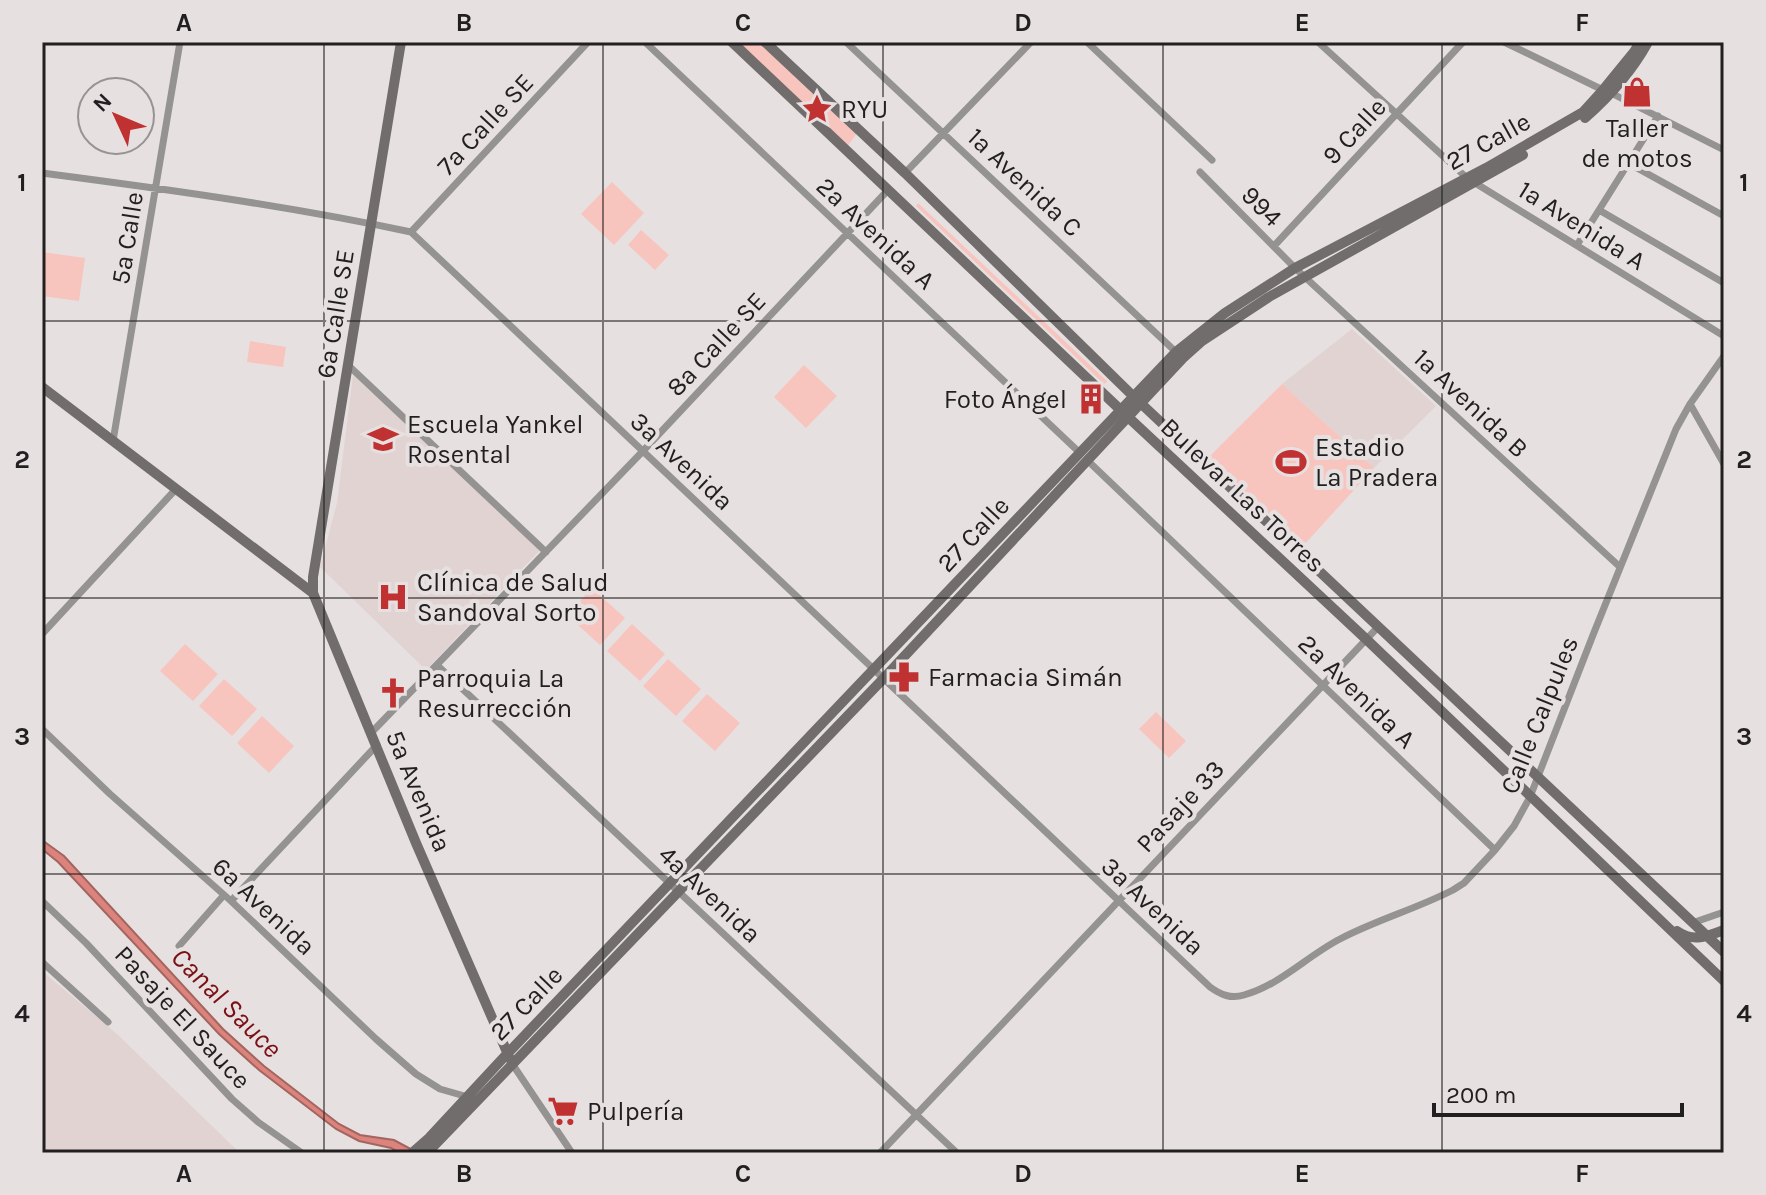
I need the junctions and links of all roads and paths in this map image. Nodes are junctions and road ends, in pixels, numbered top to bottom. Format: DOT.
graph roads {
  1 [pos="180,42"];
  2 [pos="401,42"];
  3 [pos="588,42"];
  4 [pos="645,42"];
  5 [pos="732,42"];
  6 [pos="765,42"];
  7 [pos="846,42"];
  8 [pos="1031,42"];
  9 [pos="1087,42"];
  10 [pos="1318,42"];
  11 [pos="1463,42"];
  12 [pos="1504,42"];
  13 [pos="1640,42"];
  14 [pos="1648,42"];
  15 [pos="1607,92"];
  16 [pos="1397,114"];
  17 [pos="1658,116"];
  18 [pos="943,133"];
  19 [pos="1724,150"];
  20 [pos="1212,160"];
  21 [pos="1628,163"];
  22 [pos="1200,172"];
  23 [pos="42,173"];
  24 [pos="905,173"];
  25 [pos="1471,180"];
  26 [pos="156,188"];
  27 [pos="888,190"];
  28 [pos="1599,210"];
  29 [pos="1724,216"];
  30 [pos="371,224"];
  31 [pos="411,232"];
  32 [pos="848,234"];
  33 [pos="1577,245"];
  34 [pos="1274,246"];
  35 [pos="1295,268"];
  36 [pos="1305,277"];
  37 [pos="1724,283"];
  38 [pos="1724,336"];
  39 [pos="1176,352"];
  40 [pos="1724,356"];
  41 [pos="349,366"];
  42 [pos="42,387"];
  43 [pos="1133,396"];
  44 [pos="1690,404"];
  45 [pos="1124,414"];
  46 [pos="113,441"];
  47 [pos="643,451"];
  48 [pos="1084,457"];
  49 [pos="1724,464"];
  50 [pos="176,489"];
  51 [pos="546,552"];
  52 [pos="1620,567"];
  53 [pos="313,593"];
  54 [pos="1378,627"];
  55 [pos="42,634"];
  56 [pos="1366,639"];
  57 [pos="437,665"];
  58 [pos="874,669"];
  59 [pos="884,678"];
  60 [pos="1322,685"];
  61 [pos="42,729"];
  62 [pos="371,733"];
  63 [pos="377,745"];
  64 [pos="1537,777"];
  65 [pos="1530,797"];
  66 [pos="1603,839"];
  67 [pos="1495,850"];
  68 [pos="1589,851"];
  69 [pos="675,888"];
  70 [pos="224,895"];
  71 [pos="1119,900"];
  72 [pos="42,901"];
  73 [pos="231,901"];
  74 [pos="1724,912"];
  75 [pos="1655,916"];
  76 [pos="1692,923"];
  77 [pos="1724,930"];
  78 [pos="1707,936"];
  79 [pos="179,946"];
  80 [pos="1724,952"];
  81 [pos="42,962"];
  82 [pos="1198,976"];
  83 [pos="1724,981"];
  84 [pos="108,1022"];
  85 [pos="507,1054"];
  86 [pos="513,1065"];
  87 [pos="468,1097"];
  88 [pos="917,1115"];
  89 [pos="434,1140"];
  90 [pos="956,1152"];
  91 [pos="302,1153"];
  92 [pos="412,1153"];
  93 [pos="427,1153"];
  94 [pos="572,1153"];
  95 [pos="880,1153"];
  1 -- 26 [label="street, 5a Calle"];
  2 -- 30 [label="street, 6a Calle SE"];
  3 -- 31 [label="street, 7a Calle SE"];
  4 -- 32 [label="street, 2a Avenida A"];
  5 -- 27 [label="street, Bulevar Las Torres"];
  6 -- 24 [label="street, Bulevar Las Torres"];
  7 -- 18 [label="street, 1a Avenida C"];
  8 -- 18 [label="street"];
  9 -- 20 [label="street"];
  10 -- 16 [label="street, 1a Avenida A"];
  11 -- 16 [label="street, 9 Calle"];
  12 -- 15 [label="street"];
  13 -- 15 [label="street, 27 Calle"];
  14 -- 15 [label="street"];
  15 -- 17 [label="street"];
  15 -- 25 [label="street, 27 Calle"];
  16 -- 25 [label="street, 1a Avenida A"];
  16 -- 34 [label="street, 9 Calle"];
  17 -- 19 [label="street"];
  17 -- 21 [label="street"];
  18 -- 24 [label="street"];
  18 -- 39 [label="street, 1a Avenida C"];
  21 -- 28 [label="street"];
  21 -- 29 [label="street"];
  22 -- 34 [label="street, 994"];
  23 -- 26 [label="street"];
  24 -- 43 [label="street, Bulevar Las Torres"];
  25 -- 33 [label="street, 1a Avenida A"];
  25 -- 35 [label="street, 27 Calle"];
  25 -- 36 [label="street, 27 Calle"];
  26 -- 30 [label="street"];
  26 -- 46 [label="street, 5a Calle"];
  27 -- 32 [label="street, 8a Calle SE"];
  27 -- 45 [label="street, Bulevar Las Torres"];
  28 -- 33 [label="street"];
  28 -- 37 [label="street"];
  30 -- 31 [label="street"];
  30 -- 41 [label="street, 6a Calle SE"];
  31 -- 47 [label="street, 3a Avenida"];
  32 -- 47 [label="street, 8a Calle SE"];
  32 -- 48 [label="street, 2a Avenida A"];
  33 -- 38 [label="street, 1a Avenida A"];
  34 -- 35 [label="street, 994"];
  35 -- 36 [label="street, 1a Avenida B"];
  35 -- 39 [label="street, 27 Calle"];
  36 -- 43 [label="street, 27 Calle"];
  36 -- 52 [label="street, 1a Avenida B"];
  39 -- 43 [label="street, 27 Calle"];
  40 -- 44 [label="street, Calle Calpules"];
  41 -- 51 [label="street"];
  41 -- 53 [label="street, 6a Calle SE"];
  42 -- 46 [label="street"];
  43 -- 45 [label="street, 27 Calle"];
  43 -- 54 [label="street, Bulevar Las Torres"];
  44 -- 49 [label="street"];
  44 -- 52 [label="street, Calle Calpules"];
  45 -- 48 [label="street, 27 Calle"];
  45 -- 56 [label="street, Bulevar Las Torres"];
  46 -- 50 [label="street"];
  47 -- 51 [label="street, 8a Calle SE"];
  47 -- 58 [label="street, 3a Avenida"];
  48 -- 58 [label="street, 27 Calle"];
  48 -- 59 [label="street, 27 Calle"];
  48 -- 60 [label="street, 2a Avenida A"];
  50 -- 53 [label="street"];
  50 -- 55 [label="street"];
  51 -- 57 [label="street, 8a Calle SE"];
  52 -- 64 [label="street, Calle Calpules"];
  53 -- 62 [label="street, 5a Avenida"];
  54 -- 56 [label="street, Pasaje 33"];
  54 -- 64 [label="street, Bulevar Las Torres"];
  56 -- 60 [label="street, Pasaje 33"];
  56 -- 65 [label="street, Bulevar Las Torres"];
  57 -- 62 [label="street, 8a Calle SE"];
  57 -- 69 [label="street, 4a Avenida"];
  58 -- 59 [label="street, 3a Avenida"];
  58 -- 69 [label="street, 27 Calle"];
  59 -- 69 [label="street, 27 Calle"];
  59 -- 71 [label="street, 3a Avenida"];
  60 -- 67 [label="street, 2a Avenida A"];
  60 -- 71 [label="street, Pasaje 33"];
  61 -- 70 [label="street, 6a Avenida"];
  62 -- 63 [label="street, 5a Avenida"];
  63 -- 73 [label="street"];
  63 -- 85 [label="street, 5a Avenida"];
  64 -- 65 [label="street, Calle Calpules"];
  64 -- 66 [label="street, Bulevar Las Torres"];
  65 -- 67 [label="street, Calle Calpules"];
  65 -- 68 [label="street, Bulevar Las Torres"];
  66 -- 68 [label="street"];
  66 -- 76 [label="street, Bulevar Las Torres"];
  67 -- 82 [label="street, Calle Calpules"];
  68 -- 75 [label="street, Bulevar Las Torres"];
  69 -- 85 [label="street, 27 Calle"];
  69 -- 86 [label="street, 27 Calle"];
  69 -- 88 [label="street, 4a Avenida"];
  70 -- 73 [label="street, 6a Avenida"];
  70 -- 79 [label="street"];
  71 -- 82 [label="street, 3a Avenida"];
  71 -- 88 [label="street, Pasaje 33"];
  72 -- 91 [label="street, Pasaje El Sauce"];
  73 -- 87 [label="street, 6a Avenida"];
  74 -- 76 [label="street"];
  75 -- 78 [label="street"];
  75 -- 83 [label="street, Bulevar Las Torres"];
  76 -- 78 [label="street, Bulevar Las Torres"];
  77 -- 78 [label="street"];
  78 -- 80 [label="street, Bulevar Las Torres"];
  81 -- 84 [label="street"];
  85 -- 86 [label="street, 5a Avenida"];
  85 -- 87 [label="street, 27 Calle"];
  86 -- 89 [label="street, 27 Calle"];
  86 -- 94 [label="street"];
  87 -- 89 [label="street, 27 Calle"];
  88 -- 90 [label="street, 4a Avenida"];
  88 -- 95 [label="street, Pasaje 33"];
  89 -- 92 [label="street, 27 Calle"];
  89 -- 93 [label="street, 27 Calle"];
}
